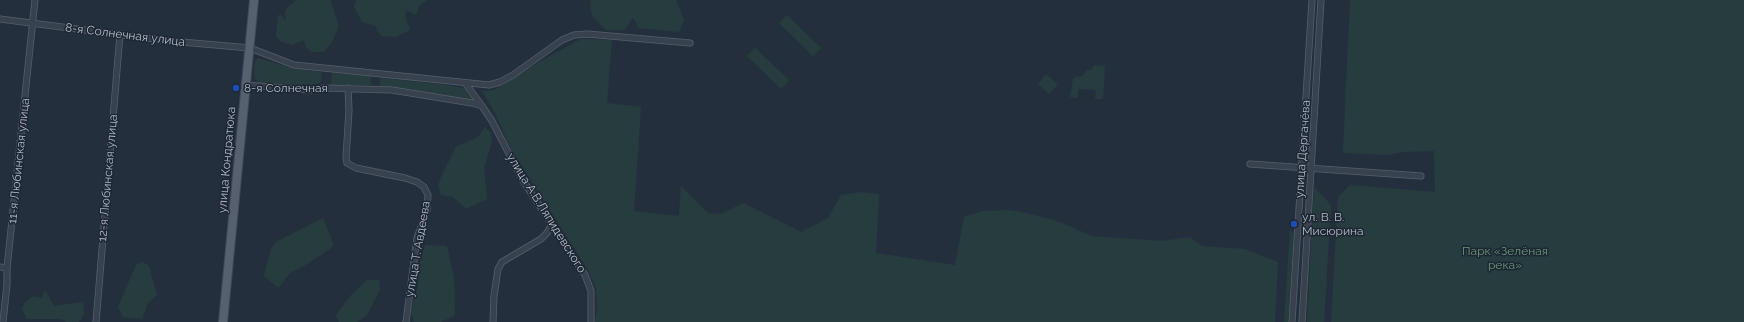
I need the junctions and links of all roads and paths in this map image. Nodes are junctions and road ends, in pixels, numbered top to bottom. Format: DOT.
graph roads {
  1 [pos="35,0"];
  2 [pos="254,0"];
  3 [pos="1312,0"];
  4 [pos="1321,0"];
  5 [pos="0,19"];
  6 [pos="33,24"];
  7 [pos="120,34"];
  8 [pos="690,43"];
  9 [pos="250,48"];
  10 [pos="465,83"];
  11 [pos="246,85"];
  12 [pos="348,88"];
  13 [pos="482,106"];
  14 [pos="1250,164"];
  15 [pos="1302,168"];
  16 [pos="1311,169"];
  17 [pos="1421,176"];
  18 [pos="551,226"];
  19 [pos="0,267"];
  20 [pos="7,268"];
  21 [pos="3,322"];
  22 [pos="96,322"];
  23 [pos="223,322"];
  24 [pos="406,322"];
  25 [pos="492,322"];
  26 [pos="590,322"];
  27 [pos="1292,322"];
  28 [pos="1302,322"];
  1 -- 6 [label="street, 11-я Любинская улица"];
  2 -- 9 [label="main road, улица Кондратюка"];
  3 -- 15 [label="street, улица Дергачёва"];
  4 -- 16 [label="street, улица Дергачёва"];
  5 -- 6 [label="street, 8-я Солнечная улица"];
  6 -- 7 [label="street, 8-я Солнечная улица"];
  6 -- 20 [label="street, 11-я Любинская улица"];
  7 -- 9 [label="street, 8-я Солнечная улица"];
  7 -- 22 [label="street, 12-я Любинская улица"];
  8 -- 10 [label="street, 8-я Солнечная улица"];
  9 -- 10 [label="street, 8-я Солнечная улица"];
  9 -- 11 [label="main road, улица Кондратюка"];
  10 -- 13 [label="street, улица А.В.Ляпидевского"];
  11 -- 12 [label="street"];
  11 -- 23 [label="main road, улица Кондратюка"];
  12 -- 13 [label="street"];
  12 -- 24 [label="street, улица Т. Авдеева"];
  13 -- 18 [label="street, улица А.В.Ляпидевского"];
  14 -- 15 [label="street"];
  15 -- 16 [label="street"];
  15 -- 27 [label="street, улица Дергачёва"];
  16 -- 17 [label="street"];
  16 -- 28 [label="street, улица Дергачёва"];
  18 -- 25 [label="street"];
  18 -- 26 [label="street, улица А.В.Ляпидевского"];
  19 -- 20 [label="street"];
  20 -- 21 [label="street, 11-я Любинская улица"];
}
